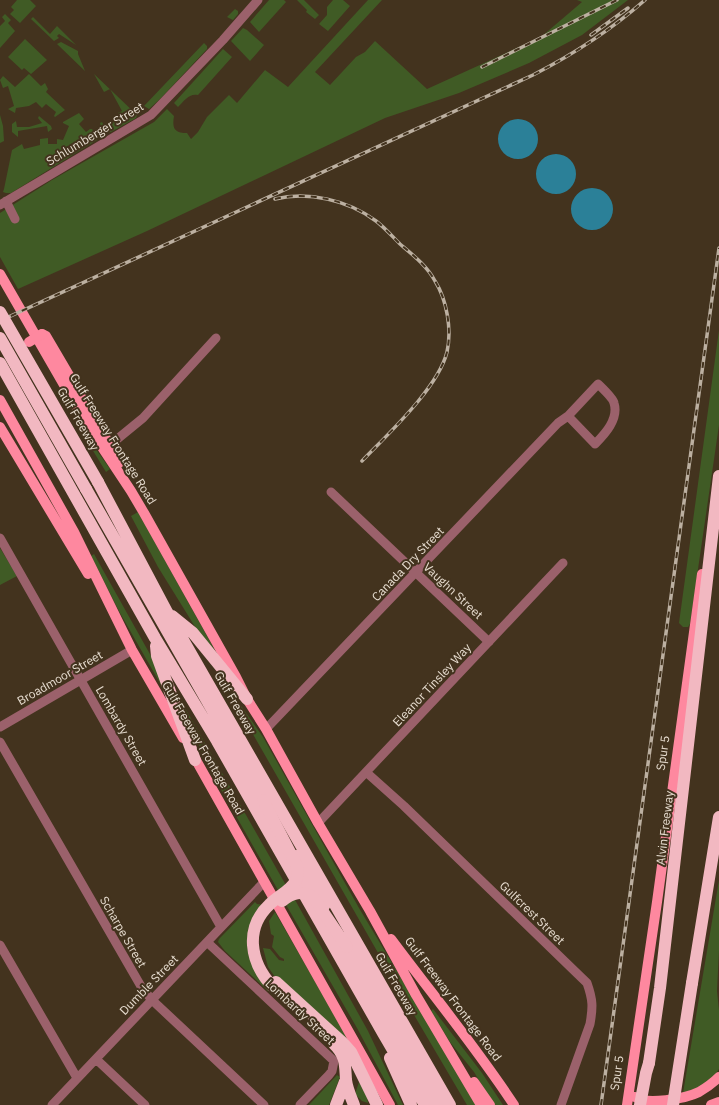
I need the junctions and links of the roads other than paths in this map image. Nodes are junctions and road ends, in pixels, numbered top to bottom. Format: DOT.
graph roads {
  1 [pos="258,0"];
  2 [pos="3,203"];
  3 [pos="16,219"];
  4 [pos="0,274"];
  5 [pos="0,312"];
  6 [pos="0,338"];
  7 [pos="216,338"];
  8 [pos="0,358"];
  9 [pos="0,363"];
  10 [pos="0,400"];
  11 [pos="568,416"];
  12 [pos="0,428"];
  13 [pos="110,445"];
  14 [pos="719,476"];
  15 [pos="131,491"];
  16 [pos="331,492"];
  17 [pos="713,519"];
  18 [pos="0,538"];
  19 [pos="563,563"];
  20 [pos="416,572"];
  21 [pos="111,610"];
  22 [pos="167,612"];
  23 [pos="155,638"];
  24 [pos="489,642"];
  25 [pos="132,650"];
  26 [pos="81,680"];
  27 [pos="247,700"];
  28 [pos="0,726"];
  29 [pos="266,729"];
  30 [pos="0,742"];
  31 [pos="196,760"];
  32 [pos="366,772"];
  33 [pos="263,800"];
  34 [pos="719,817"];
  35 [pos="318,823"];
  36 [pos="264,882"];
  37 [pos="370,911"];
  38 [pos="221,927"];
  39 [pos="207,942"];
  40 [pos="0,945"];
  41 [pos="347,947"];
  42 [pos="274,984"];
  43 [pos="152,1000"];
  44 [pos="383,1033"];
  45 [pos="443,1040"];
  46 [pos="96,1059"];
  47 [pos="649,1063"];
  48 [pos="719,1077"];
  49 [pos="77,1078"];
  50 [pos="346,1079"];
  51 [pos="630,1085"];
  52 [pos="369,1090"];
  53 [pos="352,1100"];
  54 [pos="719,1102"];
  55 [pos="52,1105"];
  56 [pos="145,1105"];
  57 [pos="264,1105"];
  58 [pos="300,1105"];
  59 [pos="336,1105"];
  60 [pos="362,1105"];
  61 [pos="370,1105"];
  62 [pos="377,1105"];
  63 [pos="390,1105"];
  64 [pos="411,1105"];
  65 [pos="425,1105"];
  66 [pos="438,1105"];
  67 [pos="450,1105"];
  68 [pos="481,1105"];
  69 [pos="490,1105"];
  70 [pos="514,1105"];
  71 [pos="561,1105"];
  72 [pos="627,1105"];
  73 [pos="640,1105"];
  74 [pos="646,1105"];
  75 [pos="672,1105"];
  76 [pos="711,1105"];
  1 -- 2 [label="street, Schlumberger Street"];
  2 -- 3 [label="street"];
  4 -- 15 [label="main road, Gulf Freeway Frontage Road"];
  5 -- 22 [label="highway, Gulf Freeway, bridge"];
  6 -- 33 [label="highway, Gulf Freeway, bridge"];
  7 -- 13 [label="street"];
  8 -- 13 [label="main road, bridge"];
  9 -- 23 [label="highway"];
  10 -- 21 [label="main road, Gulf Freeway Frontage Road"];
  11 -- 11 [label="street, Canada Dry Street"];
  11 -- 20 [label="street, Canada Dry Street"];
  12 -- 21 [label="main road"];
  13 -- 15 [label="main road"];
  14 -- 17 [label="highway, Spur 5 / Spur 5"];
  15 -- 27 [label="main road, Gulf Freeway Frontage Road"];
  16 -- 20 [label="street, Vaughn Street"];
  17 -- 47 [label="highway, Alvin Freeway / Spur 5"];
  17 -- 51 [label="main road, Spur 5"];
  18 -- 26 [label="street, Lombardy Street"];
  19 -- 24 [label="street, Eleanor Tinsley Way"];
  20 -- 24 [label="street, Vaughn Street"];
  20 -- 29 [label="street, Canada Dry Street"];
  21 -- 25 [label="main road, Gulf Freeway Frontage Road"];
  22 -- 27 [label="highway"];
  22 -- 67 [label="highway, Gulf Freeway"];
  23 -- 31 [label="highway"];
  23 -- 44 [label="highway"];
  24 -- 32 [label="street, Eleanor Tinsley Way"];
  25 -- 26 [label="street, Broadmoor Street"];
  25 -- 31 [label="main road, Gulf Freeway Frontage Road"];
  26 -- 28 [label="street, Broadmoor Street"];
  26 -- 38 [label="street, Lombardy Street"];
  27 -- 29 [label="main road, Gulf Freeway Frontage Road"];
  29 -- 35 [label="main road, Gulf Freeway Frontage Road"];
  30 -- 43 [label="street, Scharpe Street"];
  31 -- 36 [label="main road, Gulf Freeway Frontage Road"];
  32 -- 35 [label="street, Eleanor Tinsley Way"];
  32 -- 71 [label="street, Gulfcrest Street"];
  33 -- 41 [label="highway, Gulf Freeway, bridge"];
  33 -- 42 [label="highway, bridge"];
  34 -- 75 [label="highway, bridge"];
  35 -- 37 [label="main road, Gulf Freeway Frontage Road"];
  36 -- 38 [label="street, Dumble Street"];
  36 -- 63 [label="main road, Gulf Freeway Frontage Road"];
  37 -- 45 [label="main road, Gulf Freeway Frontage Road"];
  37 -- 70 [label="main road, Gulf Freeway Frontage Road"];
  38 -- 39 [label="street, Dumble Street"];
  39 -- 43 [label="street, Dumble Street"];
  39 -- 58 [label="street, Lombardy Street"];
  40 -- 49 [label="street"];
  41 -- 42 [label="highway, bridge"];
  41 -- 66 [label="highway, Gulf Freeway"];
  42 -- 50 [label="highway"];
  42 -- 52 [label="highway"];
  43 -- 46 [label="street, Dumble Street"];
  43 -- 57 [label="street, Scharpe Street"];
  44 -- 64 [label="highway"];
  44 -- 65 [label="highway"];
  45 -- 68 [label="main road, Gulf Freeway Frontage Road"];
  45 -- 69 [label="main road"];
  46 -- 49 [label="street, Dumble Street"];
  46 -- 56 [label="street"];
  47 -- 73 [label="highway, bridge"];
  47 -- 74 [label="highway"];
  48 -- 51 [label="main road"];
  49 -- 55 [label="street, Dumble Street"];
  50 -- 53 [label="highway"];
  50 -- 59 [label="highway"];
  51 -- 72 [label="main road, Spur 5"];
  52 -- 61 [label="highway"];
  52 -- 62 [label="highway"];
  53 -- 60 [label="highway"];
  54 -- 76 [label="main road"];
}
